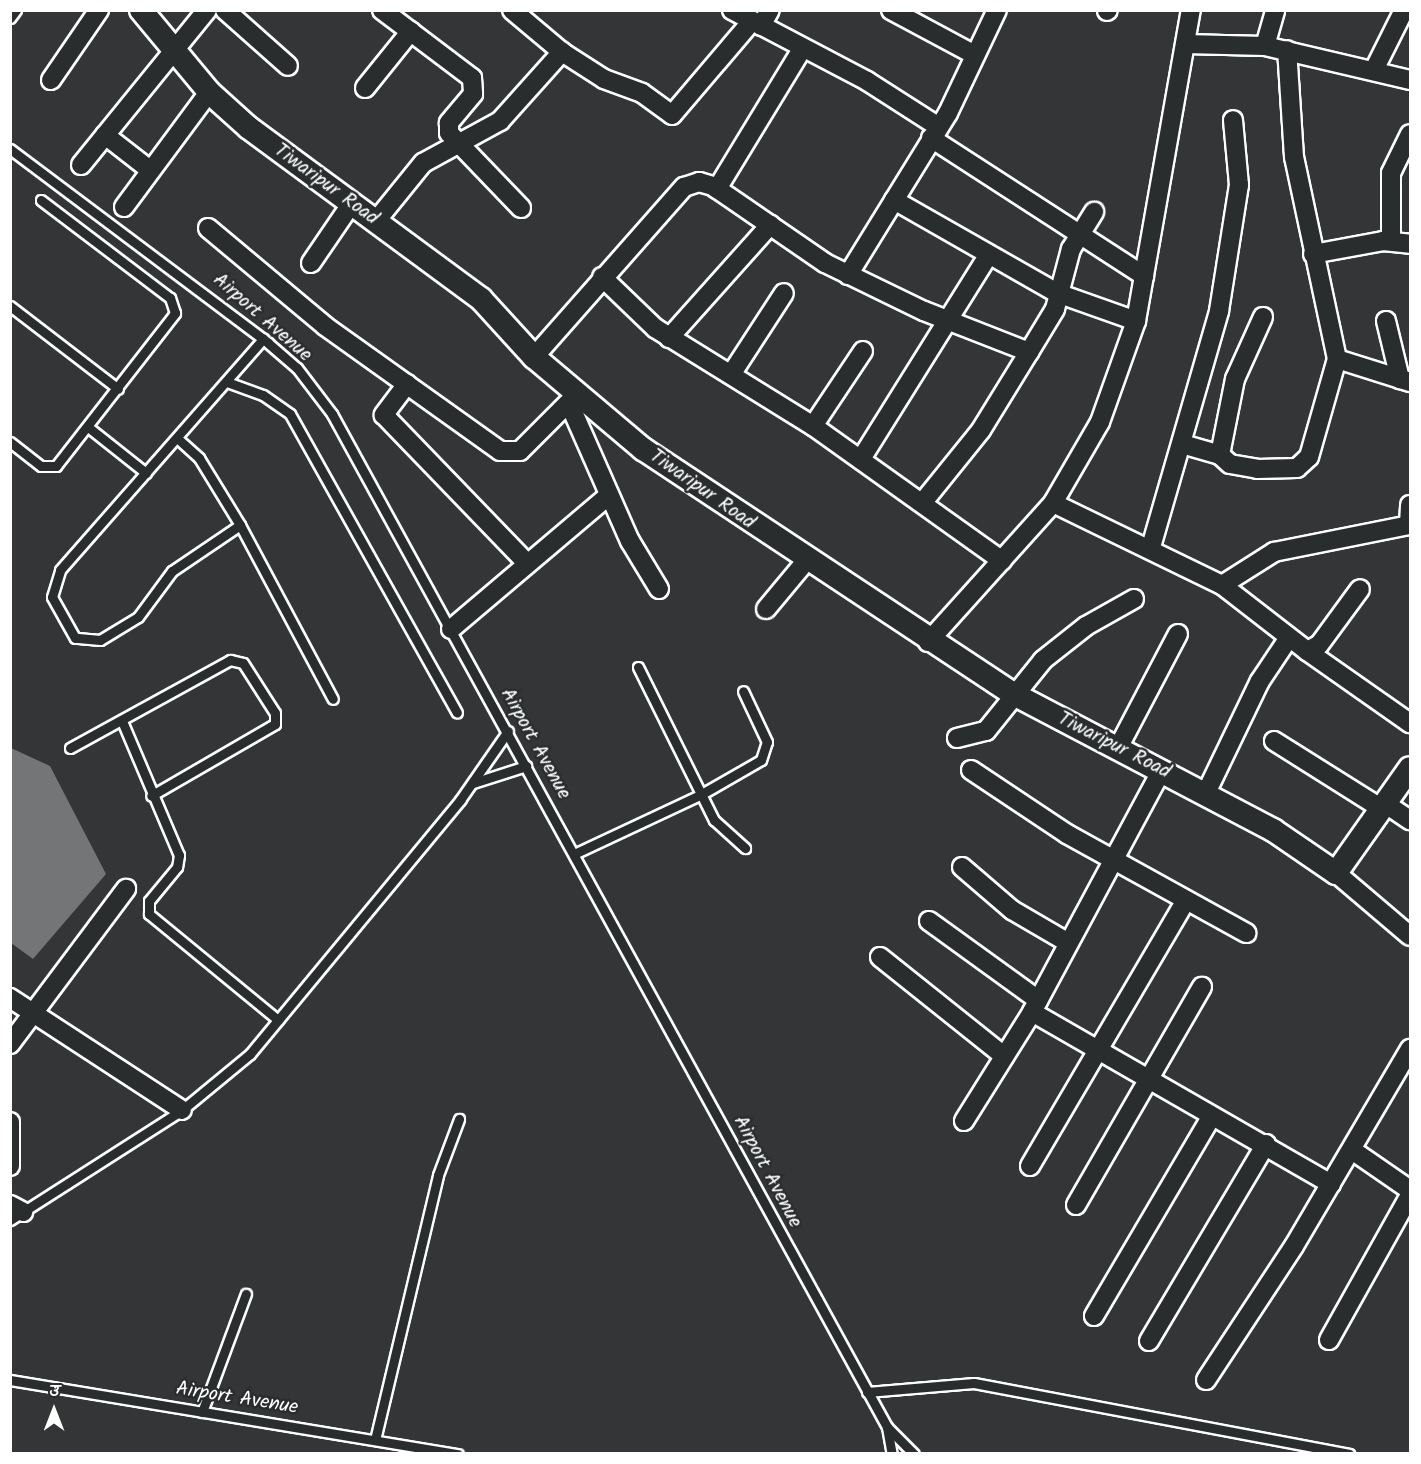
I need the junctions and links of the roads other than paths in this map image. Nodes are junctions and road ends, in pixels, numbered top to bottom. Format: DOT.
graph roads {
  1 [pos="16,10"];
  2 [pos="99,10"];
  3 [pos="141,10"];
  4 [pos="207,10"];
  5 [pos="225,10"];
  6 [pos="382,10"];
  7 [pos="513,10"];
  8 [pos="732,10"];
  9 [pos="891,10"];
  10 [pos="997,10"];
  11 [pos="1191,10"];
  12 [pos="1275,10"];
  13 [pos="1404,10"];
  14 [pos="10,18"];
  15 [pos="761,19"];
  16 [pos="411,31"];
  17 [pos="1185,44"];
  18 [pos="1265,46"];
  19 [pos="802,49"];
  20 [pos="1287,50"];
  21 [pos="174,52"];
  22 [pos="562,52"];
  23 [pos="975,55"];
  24 [pos="288,66"];
  25 [pos="1375,68"];
  26 [pos="1410,80"];
  27 [pos="51,81"];
  28 [pos="365,88"];
  29 [pos="209,92"];
  30 [pos="1233,120"];
  31 [pos="935,132"];
  32 [pos="1410,134"];
  33 [pos="105,135"];
  34 [pos="457,146"];
  35 [pos="10,149"];
  36 [pos="81,165"];
  37 [pos="150,170"];
  38 [pos="717,189"];
  39 [pos="41,200"];
  40 [pos="894,200"];
  41 [pos="352,203"];
  42 [pos="124,207"];
  43 [pos="521,208"];
  44 [pos="1094,212"];
  45 [pos="376,221"];
  46 [pos="770,225"];
  47 [pos="208,228"];
  48 [pos="1081,233"];
  49 [pos="1391,241"];
  50 [pos="1410,244"];
  51 [pos="1313,254"];
  52 [pos="987,257"];
  53 [pos="311,262"];
  54 [pos="848,275"];
  55 [pos="1144,276"];
  56 [pos="602,277"];
  57 [pos="784,293"];
  58 [pos="1057,293"];
  59 [pos="10,306"];
  60 [pos="1263,318"];
  61 [pos="1136,321"];
  62 [pos="1386,321"];
  63 [pos="952,322"];
  64 [pos="669,338"];
  65 [pos="263,339"];
  66 [pos="863,351"];
  67 [pos="1029,352"];
  68 [pos="534,357"];
  69 [pos="1337,359"];
  70 [pos="732,373"];
  71 [pos="1405,381"];
  72 [pos="227,382"];
  73 [pos="407,384"];
  74 [pos="118,389"];
  75 [pos="572,399"];
  76 [pos="813,426"];
  77 [pos="88,427"];
  78 [pos="177,438"];
  79 [pos="10,442"];
  80 [pos="1182,444"];
  81 [pos="1220,455"];
  82 [pos="861,459"];
  83 [pos="146,473"];
  84 [pos="608,496"];
  85 [pos="923,502"];
  86 [pos="1053,503"];
  87 [pos="1410,505"];
  88 [pos="240,525"];
  89 [pos="1410,525"];
  90 [pos="1151,547"];
  91 [pos="806,561"];
  92 [pos="1002,561"];
  93 [pos="527,563"];
  94 [pos="1222,585"];
  95 [pos="659,589"];
  96 [pos="1360,589"];
  97 [pos="1134,600"];
  98 [pos="766,609"];
  99 [pos="451,629"];
  100 [pos="1178,634"];
  101 [pos="1288,639"];
  102 [pos="928,642"];
  103 [pos="1307,651"];
  104 [pos="638,667"];
  105 [pos="743,691"];
  106 [pos="1012,693"];
  107 [pos="333,699"];
  108 [pos="457,713"];
  109 [pos="122,721"];
  110 [pos="1410,723"];
  111 [pos="508,731"];
  112 [pos="957,738"];
  113 [pos="1274,741"];
  114 [pos="70,748"];
  115 [pos="1117,750"];
  116 [pos="526,766"];
  117 [pos="1410,768"];
  118 [pos="971,770"];
  119 [pos="1161,771"];
  120 [pos="473,783"];
  121 [pos="1206,793"];
  122 [pos="700,795"];
  123 [pos="151,796"];
  124 [pos="1384,807"];
  125 [pos="1410,820"];
  126 [pos="746,848"];
  127 [pos="574,854"];
  128 [pos="1111,858"];
  129 [pos="962,867"];
  130 [pos="1336,873"];
  131 [pos="126,889"];
  132 [pos="1186,900"];
  133 [pos="929,921"];
  134 [pos="1246,933"];
  135 [pos="1410,936"];
  136 [pos="1067,942"];
  137 [pos="880,957"];
  138 [pos="1202,987"];
  139 [pos="10,998"];
  140 [pos="1035,1006"];
  141 [pos="35,1015"];
  142 [pos="278,1020"];
  143 [pos="10,1044"];
  144 [pos="1410,1049"];
  145 [pos="1100,1053"];
  146 [pos="1004,1056"];
  147 [pos="1146,1080"];
  148 [pos="182,1110"];
  149 [pos="1212,1116"];
  150 [pos="459,1119"];
  151 [pos="964,1121"];
  152 [pos="10,1122"];
  153 [pos="1266,1144"];
  154 [pos="1352,1150"];
  155 [pos="10,1166"];
  156 [pos="1030,1166"];
  157 [pos="1331,1184"];
  158 [pos="1410,1190"];
  159 [pos="1410,1195"];
  160 [pos="1076,1205"];
  161 [pos="15,1212"];
  162 [pos="246,1294"];
  163 [pos="1094,1316"];
  164 [pos="1329,1340"];
  165 [pos="1149,1341"];
  166 [pos="10,1380"];
  167 [pos="1206,1380"];
  168 [pos="867,1392"];
  169 [pos="202,1412"];
  170 [pos="887,1427"];
  171 [pos="375,1440"];
  172 [pos="458,1454"];
  173 [pos="892,1454"];
  174 [pos="914,1454"];
  175 [pos="1349,1454"];
  1 -- 14 [label="lane"];
  2 -- 27 [label="street"];
  3 -- 21 [label="street, Tiwaripur Road"];
  4 -- 21 [label="street"];
  5 -- 24 [label="street"];
  6 -- 16 [label="street"];
  7 -- 22 [label="street"];
  8 -- 15 [label="street"];
  9 -- 23 [label="street"];
  10 -- 23 [label="street"];
  11 -- 17 [label="street"];
  12 -- 18 [label="street"];
  13 -- 25 [label="street"];
  15 -- 19 [label="street"];
  15 -- 22 [label="street"];
  16 -- 28 [label="street"];
  16 -- 34 [label="street"];
  17 -- 18 [label="street"];
  17 -- 55 [label="street"];
  18 -- 20 [label="street"];
  19 -- 31 [label="street"];
  19 -- 38 [label="street"];
  20 -- 25 [label="street"];
  20 -- 51 [label="street"];
  21 -- 29 [label="street, Tiwaripur Road"];
  21 -- 33 [label="street"];
  22 -- 34 [label="street"];
  23 -- 31 [label="street"];
  25 -- 26 [label="street"];
  29 -- 37 [label="street"];
  29 -- 41 [label="street, Tiwaripur Road"];
  30 -- 80 [label="street"];
  31 -- 40 [label="street"];
  31 -- 48 [label="street"];
  32 -- 49 [label="street"];
  33 -- 36 [label="street"];
  33 -- 37 [label="street"];
  34 -- 43 [label="street"];
  34 -- 45 [label="street"];
  35 -- 65 [label="lane, Airport Avenue"];
  37 -- 42 [label="street"];
  38 -- 46 [label="street"];
  38 -- 56 [label="street"];
  39 -- 74 [label="lane"];
  40 -- 52 [label="street"];
  40 -- 54 [label="street"];
  41 -- 45 [label="street, Tiwaripur Road"];
  41 -- 53 [label="street"];
  44 -- 48 [label="street"];
  45 -- 68 [label="street, Tiwaripur Road"];
  46 -- 54 [label="street"];
  46 -- 64 [label="street"];
  47 -- 73 [label="street"];
  48 -- 55 [label="street"];
  48 -- 58 [label="street"];
  49 -- 50 [label="street"];
  49 -- 51 [label="street"];
  51 -- 69 [label="street"];
  52 -- 58 [label="street"];
  52 -- 63 [label="street"];
  54 -- 63 [label="street"];
  55 -- 61 [label="street"];
  56 -- 64 [label="street"];
  56 -- 68 [label="street"];
  57 -- 70 [label="street"];
  58 -- 61 [label="street"];
  58 -- 67 [label="street"];
  59 -- 74 [label="lane"];
  60 -- 81 [label="street"];
  61 -- 86 [label="street"];
  62 -- 71 [label="street"];
  63 -- 67 [label="street"];
  63 -- 82 [label="street"];
  64 -- 70 [label="street"];
  65 -- 72 [label="lane"];
  65 -- 99 [label="lane, Airport Avenue"];
  66 -- 76 [label="street"];
  67 -- 85 [label="street"];
  68 -- 75 [label="street, Tiwaripur Road"];
  69 -- 71 [label="street"];
  69 -- 81 [label="street"];
  70 -- 76 [label="street"];
  72 -- 78 [label="lane"];
  72 -- 108 [label="lane"];
  73 -- 75 [label="street"];
  73 -- 93 [label="street"];
  74 -- 77 [label="lane"];
  75 -- 84 [label="street"];
  75 -- 91 [label="street, Tiwaripur Road"];
  76 -- 82 [label="street"];
  77 -- 79 [label="lane"];
  77 -- 83 [label="lane"];
  78 -- 83 [label="lane"];
  78 -- 88 [label="lane"];
  80 -- 81 [label="street"];
  80 -- 90 [label="street"];
  82 -- 85 [label="street"];
  83 -- 88 [label="lane"];
  84 -- 93 [label="street"];
  84 -- 95 [label="street"];
  85 -- 92 [label="street"];
  86 -- 90 [label="street"];
  86 -- 92 [label="street"];
  87 -- 89 [label="street"];
  88 -- 107 [label="lane"];
  89 -- 94 [label="street"];
  90 -- 94 [label="street"];
  91 -- 98 [label="street"];
  91 -- 102 [label="street, Tiwaripur Road"];
  92 -- 102 [label="street"];
  93 -- 99 [label="street"];
  94 -- 101 [label="street"];
  96 -- 103 [label="street"];
  97 -- 106 [label="street"];
  99 -- 111 [label="lane, Airport Avenue"];
  100 -- 115 [label="street"];
  101 -- 103 [label="street"];
  101 -- 121 [label="street"];
  102 -- 106 [label="street, Tiwaripur Road"];
  103 -- 110 [label="street"];
  104 -- 122 [label="lane"];
  105 -- 122 [label="lane"];
  106 -- 112 [label="street"];
  106 -- 115 [label="street, Tiwaripur Road"];
  109 -- 114 [label="lane"];
  109 -- 123 [label="lane"];
  109 -- 123 [label="lane"];
  111 -- 116 [label="lane, Airport Avenue"];
  111 -- 120 [label="lane"];
  113 -- 124 [label="street"];
  115 -- 119 [label="street, Tiwaripur Road"];
  116 -- 120 [label="lane"];
  116 -- 127 [label="lane, Airport Avenue"];
  117 -- 124 [label="street"];
  118 -- 128 [label="street"];
  119 -- 121 [label="street, Tiwaripur Road"];
  119 -- 128 [label="street"];
  120 -- 142 [label="lane"];
  121 -- 130 [label="street, Tiwaripur Road"];
  122 -- 126 [label="lane"];
  122 -- 127 [label="lane"];
  123 -- 142 [label="lane"];
  124 -- 125 [label="street"];
  124 -- 130 [label="street"];
  127 -- 168 [label="lane, Airport Avenue"];
  128 -- 132 [label="street"];
  128 -- 136 [label="street"];
  129 -- 136 [label="street"];
  130 -- 135 [label="street"];
  131 -- 141 [label="street"];
  132 -- 134 [label="street"];
  132 -- 145 [label="street"];
  133 -- 140 [label="street"];
  136 -- 140 [label="street"];
  137 -- 146 [label="street"];
  138 -- 147 [label="street"];
  139 -- 141 [label="street"];
  140 -- 145 [label="street"];
  140 -- 146 [label="street"];
  141 -- 143 [label="street"];
  141 -- 148 [label="street"];
  142 -- 148 [label="lane"];
  144 -- 154 [label="street"];
  145 -- 147 [label="street"];
  145 -- 156 [label="street"];
  146 -- 151 [label="street"];
  147 -- 149 [label="street"];
  147 -- 160 [label="street"];
  148 -- 161 [label="lane"];
  149 -- 153 [label="street"];
  149 -- 163 [label="street"];
  150 -- 171 [label="lane"];
  152 -- 155 [label="street"];
  153 -- 157 [label="street"];
  153 -- 165 [label="street"];
  154 -- 157 [label="street"];
  154 -- 158 [label="street"];
  157 -- 167 [label="street"];
  159 -- 164 [label="street"];
  162 -- 169 [label="lane"];
  166 -- 169 [label="lane, Airport Avenue"];
  168 -- 170 [label="lane, Airport Avenue"];
  168 -- 175 [label="lane"];
  169 -- 171 [label="lane, Airport Avenue"];
  170 -- 173 [label="lane"];
  170 -- 174 [label="lane, Airport Avenue"];
  171 -- 172 [label="lane, Airport Avenue"];
}
